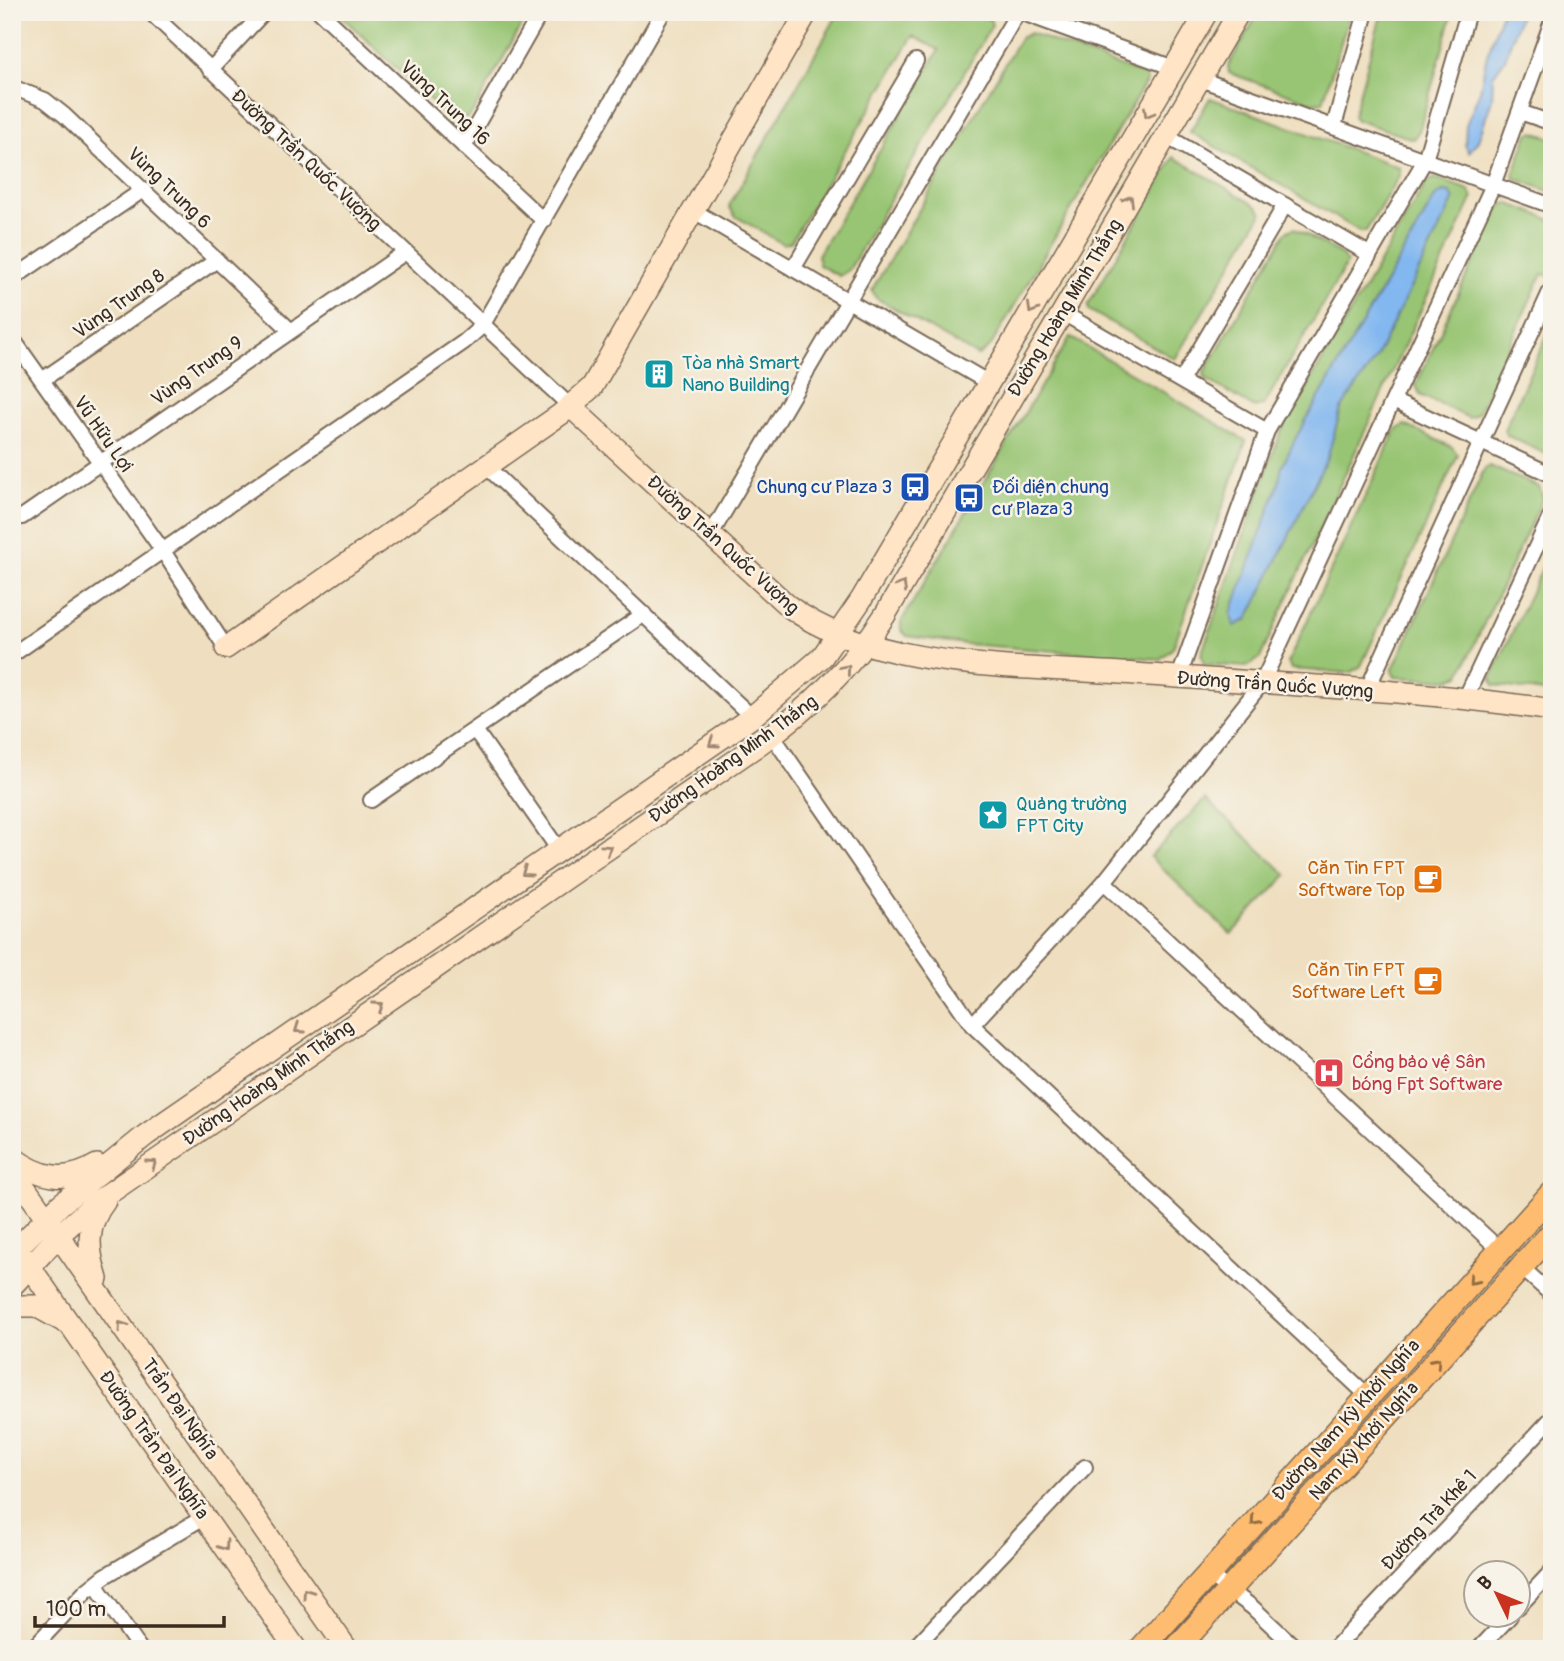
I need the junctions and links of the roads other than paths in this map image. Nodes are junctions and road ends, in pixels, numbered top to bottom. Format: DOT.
graph roads {
  1 [pos="150,12"];
  2 [pos="264,12"];
  3 [pos="320,12"];
  4 [pos="541,12"];
  5 [pos="663,12"];
  6 [pos="807,12"];
  7 [pos="1019,12"];
  8 [pos="1208,12"];
  9 [pos="1239,12"];
  10 [pos="1366,12"];
  11 [pos="1468,12"];
  12 [pos="1552,21"];
  13 [pos="916,61"];
  14 [pos="1174,68"];
  15 [pos="210,70"];
  16 [pos="1200,79"];
  17 [pos="12,87"];
  18 [pos="1520,111"];
  19 [pos="1552,123"];
  20 [pos="1334,126"];
  21 [pos="1166,136"];
  22 [pos="464,147"];
  23 [pos="1424,160"];
  24 [pos="1493,185"];
  25 [pos="143,190"];
  26 [pos="1285,205"];
  27 [pos="1552,206"];
  28 [pos="694,211"];
  29 [pos="544,221"];
  30 [pos="404,253"];
  31 [pos="1369,254"];
  32 [pos="217,260"];
  33 [pos="793,269"];
  34 [pos="12,279"];
  35 [pos="1551,290"];
  36 [pos="848,301"];
  37 [pos="1063,313"];
  38 [pos="482,326"];
  39 [pos="290,330"];
  40 [pos="12,338"];
  41 [pos="42,380"];
  42 [pos="1181,381"];
  43 [pos="989,383"];
  44 [pos="1013,397"];
  45 [pos="1393,401"];
  46 [pos="571,407"];
  47 [pos="1267,431"];
  48 [pos="1481,442"];
  49 [pos="99,463"];
  50 [pos="487,467"];
  51 [pos="1552,475"];
  52 [pos="1552,513"];
  53 [pos="15,520"];
  54 [pos="710,536"];
  55 [pos="163,551"];
  56 [pos="644,614"];
  57 [pos="839,636"];
  58 [pos="866,644"];
  59 [pos="226,648"];
  60 [pos="12,655"];
  61 [pos="1179,677"];
  62 [pos="1262,683"];
  63 [pos="1366,692"];
  64 [pos="1465,699"];
  65 [pos="1552,710"];
  66 [pos="752,717"];
  67 [pos="475,730"];
  68 [pos="772,735"];
  69 [pos="371,800"];
  70 [pos="559,850"];
  71 [pos="574,872"];
  72 [pos="1104,882"];
  73 [pos="972,1025"];
  74 [pos="146,1135"];
  75 [pos="12,1157"];
  76 [pos="12,1169"];
  77 [pos="120,1186"];
  78 [pos="1552,1193"];
  79 [pos="46,1217"];
  80 [pos="1552,1233"];
  81 [pos="59,1235"];
  82 [pos="14,1248"];
  83 [pos="1500,1250"];
  84 [pos="30,1267"];
  85 [pos="1521,1267"];
  86 [pos="12,1286"];
  87 [pos="1552,1294"];
  88 [pos="103,1298"];
  89 [pos="12,1306"];
  90 [pos="73,1329"];
  91 [pos="1368,1395"];
  92 [pos="1549,1426"];
  93 [pos="1085,1467"];
  94 [pos="204,1517"];
  95 [pos="1552,1571"];
  96 [pos="1208,1574"];
  97 [pos="95,1584"];
  98 [pos="1229,1591"];
  99 [pos="1532,1592"];
  100 [pos="1496,1630"];
  101 [pos="32,1649"];
  102 [pos="140,1649"];
  103 [pos="296,1649"];
  104 [pos="347,1649"];
  105 [pos="913,1649"];
  106 [pos="1141,1649"];
  107 [pos="1177,1649"];
  108 [pos="1297,1649"];
  109 [pos="1334,1649"];
  110 [pos="1479,1649"];
  1 -- 15 [label="street, Đường Trần Quốc Vượng"];
  2 -- 15 [label="street"];
  3 -- 22 [label="street, Vùng Trung 16"];
  4 -- 22 [label="street"];
  5 -- 29 [label="street"];
  6 -- 28 [label="main road"];
  7 -- 14 [label="street"];
  7 -- 36 [label="street"];
  8 -- 14 [label="main road, Đường Hoàng Minh Thắng"];
  9 -- 16 [label="main road, Đường Hoàng Minh Thắng"];
  10 -- 20 [label="street"];
  11 -- 23 [label="street"];
  12 -- 18 [label="street"];
  13 -- 33 [label="street"];
  14 -- 16 [label="main road"];
  14 -- 43 [label="main road, Đường Hoàng Minh Thắng, one-way"];
  15 -- 30 [label="street, Đường Trần Quốc Vượng"];
  16 -- 20 [label="street"];
  16 -- 21 [label="main road, Đường Hoàng Minh Thắng"];
  17 -- 25 [label="street, Vùng Trung 6"];
  18 -- 19 [label="street"];
  18 -- 24 [label="street"];
  20 -- 23 [label="street"];
  21 -- 26 [label="street"];
  37 -- 21 [label="main road, Đường Hoàng Minh Thắng, one-way"];
  22 -- 29 [label="street, Vùng Trung 16"];
  23 -- 24 [label="street"];
  23 -- 31 [label="street"];
  24 -- 27 [label="street"];
  24 -- 45 [label="street"];
  25 -- 32 [label="street, Vùng Trung 6"];
  25 -- 34 [label="street"];
  26 -- 31 [label="street"];
  26 -- 42 [label="street"];
  28 -- 33 [label="street"];
  28 -- 46 [label="main road"];
  29 -- 38 [label="street"];
  30 -- 38 [label="street, Đường Trần Quốc Vượng"];
  30 -- 39 [label="street, Vùng Trung 9"];
  31 -- 47 [label="street"];
  32 -- 39 [label="street, Vùng Trung 6"];
  32 -- 41 [label="street, Vùng Trung 8"];
  33 -- 36 [label="street"];
  35 -- 48 [label="street"];
  36 -- 43 [label="street"];
  36 -- 54 [label="street"];
  37 -- 42 [label="street"];
  37 -- 44 [label="main road, Đường Hoàng Minh Thắng"];
  38 -- 46 [label="street, Đường Trần Quốc Vượng"];
  38 -- 55 [label="street"];
  39 -- 49 [label="street, Vùng Trung 9"];
  40 -- 41 [label="street, Vũ Hữu Lợi"];
  41 -- 49 [label="street, Vũ Hữu Lợi"];
  42 -- 47 [label="street"];
  43 -- 44 [label="main road"];
  43 -- 57 [label="main road, Đường Hoàng Minh Thắng"];
  58 -- 44 [label="main road, Đường Hoàng Minh Thắng, one-way"];
  45 -- 48 [label="street"];
  45 -- 62 [label="street"];
  46 -- 50 [label="main road"];
  46 -- 54 [label="main road, Đường Trần Quốc Vượng"];
  47 -- 61 [label="street"];
  48 -- 51 [label="street"];
  48 -- 63 [label="street"];
  49 -- 53 [label="street, Vùng Trung 9"];
  49 -- 55 [label="street, Vũ Hữu Lợi"];
  50 -- 56 [label="street"];
  50 -- 59 [label="main road"];
  52 -- 64 [label="street"];
  54 -- 57 [label="main road, Đường Trần Quốc Vượng"];
  55 -- 59 [label="street, Vũ Hữu Lợi"];
  55 -- 60 [label="street"];
  56 -- 66 [label="street"];
  56 -- 67 [label="street"];
  57 -- 58 [label="main road, Đường Trần Quốc Vượng"];
  57 -- 66 [label="main road, Đường Hoàng Minh Thắng"];
  58 -- 61 [label="main road, Đường Trần Quốc Vượng"];
  68 -- 58 [label="main road, Đường Hoàng Minh Thắng, one-way"];
  61 -- 62 [label="main road, Đường Trần Quốc Vượng"];
  62 -- 63 [label="main road, Đường Trần Quốc Vượng"];
  62 -- 72 [label="street"];
  63 -- 64 [label="main road, Đường Trần Quốc Vượng"];
  64 -- 65 [label="main road, Đường Trần Quốc Vượng"];
  66 -- 70 [label="main road, Đường Hoàng Minh Thắng, one-way"];
  67 -- 69 [label="street"];
  67 -- 70 [label="street"];
  71 -- 68 [label="main road, Đường Hoàng Minh Thắng, one-way"];
  68 -- 73 [label="street"];
  70 -- 71 [label="main road"];
  70 -- 74 [label="main road, Đường Hoàng Minh Thắng, one-way"];
  77 -- 71 [label="main road, Đường Hoàng Minh Thắng, one-way"];
  72 -- 73 [label="street"];
  72 -- 83 [label="street"];
  73 -- 91 [label="street"];
  74 -- 75 [label="main road"];
  74 -- 79 [label="main road, Đường Hoàng Minh Thắng"];
  76 -- 79 [label="main road, Trần Đại Nghĩa"];
  77 -- 81 [label="main road, Đường Hoàng Minh Thắng"];
  77 -- 88 [label="main road"];
  78 -- 83 [label="main road, Đường Nam Kỳ Khởi Nghĩa"];
  79 -- 81 [label="main road, Trần Đại Nghĩa"];
  79 -- 82 [label="main road, Đường Hoàng Minh Thắng"];
  80 -- 85 [label="main road, Nam Kỳ Khởi Nghĩa"];
  81 -- 84 [label="main road, Đường Hoàng Minh Thắng"];
  81 -- 88 [label="main road, Trần Đại Nghĩa"];
  82 -- 84 [label="main road, Đường Trần Đại Nghĩa"];
  83 -- 91 [label="main road, Đường Nam Kỳ Khởi Nghĩa, one-way"];
  84 -- 86 [label="main road, Đường Hoàng Minh Thắng"];
  84 -- 90 [label="main road, Đường Trần Đại Nghĩa"];
  85 -- 87 [label="street"];
  98 -- 85 [label="main road, Nam Kỳ Khởi Nghĩa, one-way"];
  104 -- 88 [label="main road, Trần Đại Nghĩa, one-way"];
  89 -- 90 [label="main road"];
  90 -- 94 [label="main road, Đường Trần Đại Nghĩa"];
  91 -- 96 [label="main road, Đường Nam Kỳ Khởi Nghĩa, one-way"];
  92 -- 109 [label="street, Đường Trà Khê 1"];
  93 -- 105 [label="street"];
  94 -- 97 [label="street"];
  94 -- 103 [label="main road, Đường Trần Đại Nghĩa, one-way"];
  95 -- 99 [label="street"];
  96 -- 98 [label="street"];
  96 -- 106 [label="main road, Đường Nam Kỳ Khởi Nghĩa"];
  97 -- 101 [label="street"];
  97 -- 102 [label="street"];
  98 -- 107 [label="main road, Nam Kỳ Khởi Nghĩa"];
  98 -- 108 [label="street"];
  100 -- 110 [label="street"];
}
